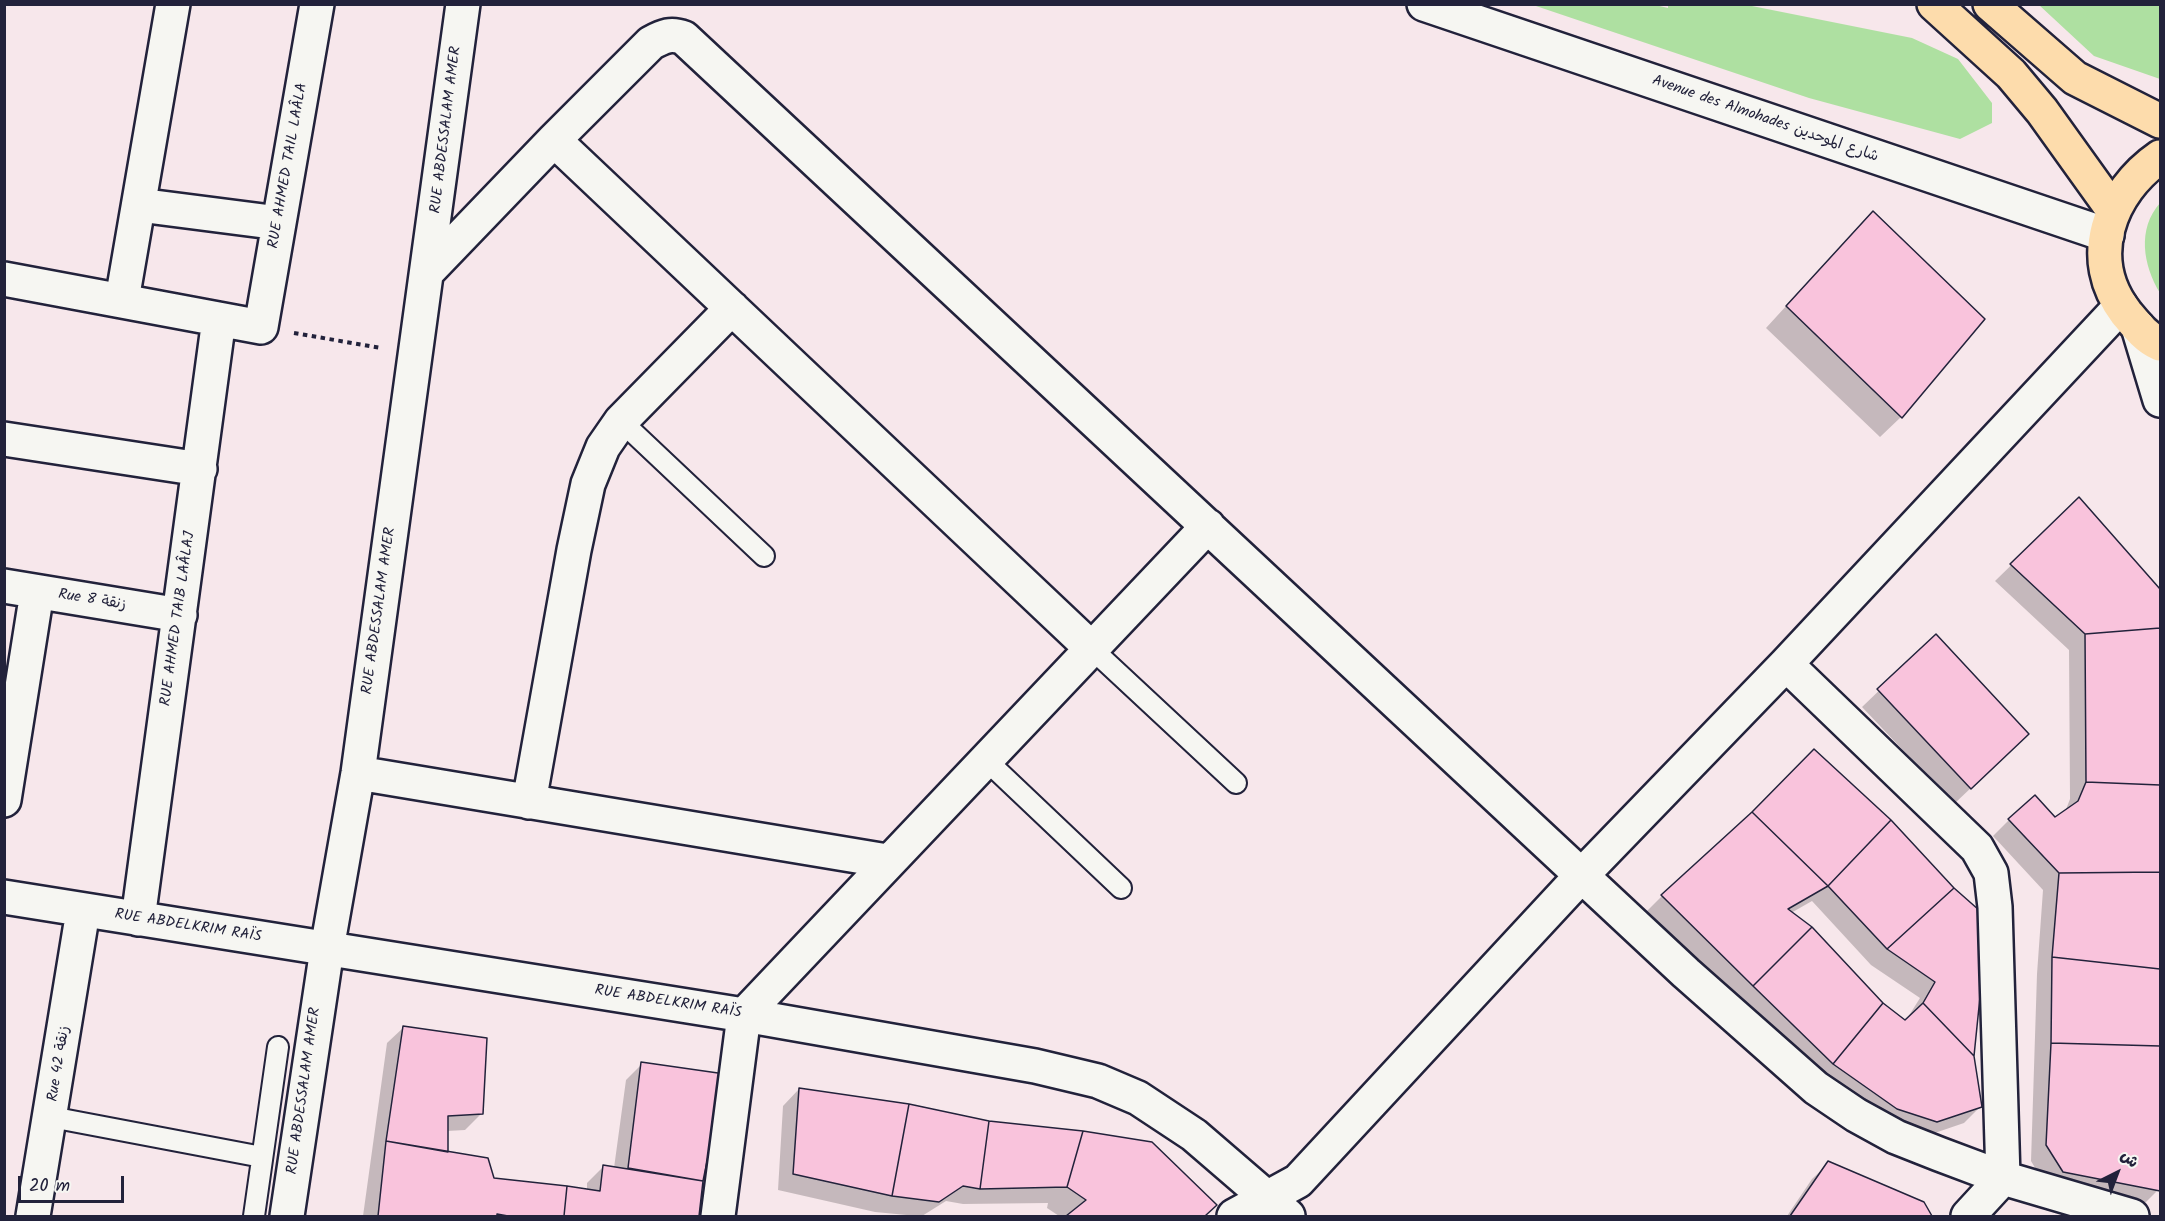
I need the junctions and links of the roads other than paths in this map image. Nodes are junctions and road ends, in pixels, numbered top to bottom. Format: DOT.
graph roads {
  1 [pos="173,4"];
  2 [pos="316,4"];
  3 [pos="463,4"];
  4 [pos="1934,4"];
  5 [pos="1990,4"];
  6 [pos="1432,6"];
  7 [pos="2160,121"];
  8 [pos="554,140"];
  9 [pos="2160,157"];
  10 [pos="139,205"];
  11 [pos="279,223"];
  12 [pos="2110,223"];
  13 [pos="429,270"];
  14 [pos="4,279"];
  15 [pos="122,300"];
  16 [pos="732,308"];
  17 [pos="219,319"];
  18 [pos="2140,326"];
  19 [pos="2160,400"];
  20 [pos="621,421"];
  21 [pos="4,439"];
  22 [pos="200,468"];
  23 [pos="1208,526"];
  24 [pos="764,556"];
  25 [pos="4,586"];
  26 [pos="37,592"];
  27 [pos="180,615"];
  28 [pos="1091,648"];
  29 [pos="1786,664"];
  30 [pos="985,759"];
  31 [pos="358,773"];
  32 [pos="1236,783"];
  33 [pos="4,800"];
  34 [pos="529,802"];
  35 [pos="887,861"];
  36 [pos="1582,875"];
  37 [pos="1121,888"];
  38 [pos="4,897"];
  39 [pos="84,911"];
  40 [pos="138,918"];
  41 [pos="327,949"];
  42 [pos="744,1014"];
  43 [pos="278,1047"];
  44 [pos="51,1117"];
  45 [pos="262,1157"];
  46 [pos="2003,1178"];
  47 [pos="1278,1207"];
  48 [pos="33,1216"];
  49 [pos="254,1216"];
  50 [pos="287,1216"];
  51 [pos="718,1216"];
  52 [pos="1234,1216"];
  53 [pos="1968,1216"];
  54 [pos="2132,1216"];
  1 -- 10 [label="street"];
  2 -- 11 [label="street, RUE AHMED TAIL LAÂLA"];
  3 -- 13 [label="street, RUE ABDESSALAM AMER"];
  4 -- 12 [label="main road"];
  5 -- 7 [label="main road"];
  6 -- 12 [label="street, Avenue des Almohades شارع الموحدين"];
  8 -- 13 [label="street"];
  8 -- 16 [label="street"];
  8 -- 23 [label="street"];
  9 -- 12 [label="main road"];
  10 -- 11 [label="street"];
  10 -- 15 [label="street"];
  11 -- 17 [label="street, RUE AHMED TAIL LAÂLA"];
  12 -- 18 [label="main road"];
  13 -- 31 [label="street, RUE ABDESSALAM AMER"];
  14 -- 15 [label="street"];
  15 -- 17 [label="street"];
  16 -- 20 [label="street"];
  16 -- 28 [label="street"];
  17 -- 22 [label="street, RUE AHMED TAIB LAÂLAJ"];
  18 -- 19 [label="street"];
  18 -- 29 [label="street"];
  20 -- 24 [label="lane"];
  20 -- 34 [label="street"];
  21 -- 22 [label="street"];
  22 -- 27 [label="street, RUE AHMED TAIB LAÂLAJ"];
  23 -- 28 [label="street"];
  23 -- 36 [label="street"];
  25 -- 26 [label="street, Rue 8 زنقة"];
  26 -- 27 [label="street, Rue 8 زنقة"];
  26 -- 33 [label="street"];
  27 -- 40 [label="street, RUE AHMED TAIB LAÂLAJ"];
  28 -- 30 [label="street"];
  28 -- 32 [label="lane"];
  29 -- 36 [label="street"];
  29 -- 46 [label="street"];
  30 -- 35 [label="street"];
  30 -- 37 [label="lane"];
  31 -- 34 [label="street"];
  31 -- 41 [label="street, RUE ABDESSALAM AMER"];
  34 -- 35 [label="street"];
  35 -- 42 [label="street"];
  36 -- 46 [label="street"];
  36 -- 47 [label="street"];
  38 -- 39 [label="street, RUE ABDELKRIM RAÏS"];
  39 -- 40 [label="street, RUE ABDELKRIM RAÏS"];
  39 -- 44 [label="street, Rue 42 زنقة"];
  40 -- 41 [label="street, RUE ABDELKRIM RAÏS"];
  41 -- 42 [label="street, RUE ABDELKRIM RAÏS"];
  41 -- 50 [label="street, RUE ABDESSALAM AMER"];
  42 -- 47 [label="street, RUE ABDELKRIM RAÏS"];
  42 -- 51 [label="street"];
  43 -- 45 [label="lane"];
  44 -- 45 [label="lane"];
  44 -- 48 [label="street, Rue 42 زنقة"];
  45 -- 49 [label="lane"];
  46 -- 53 [label="street"];
  46 -- 54 [label="street"];
  47 -- 52 [label="street"];
}
